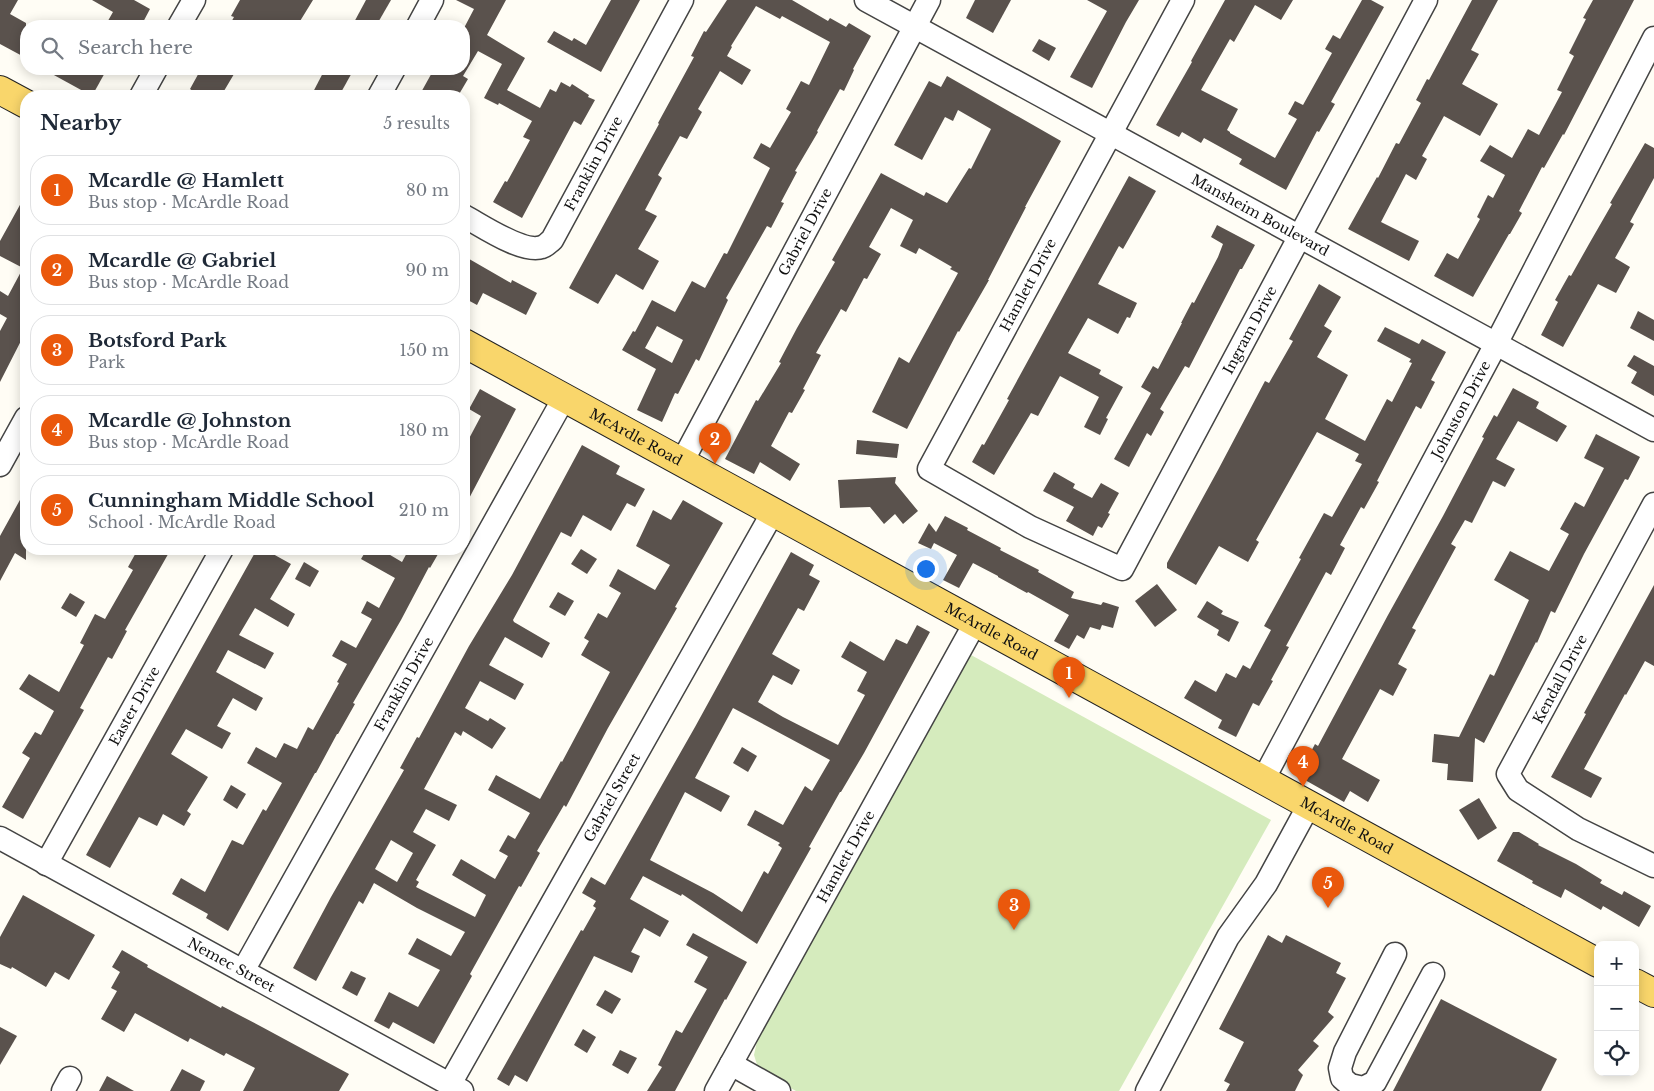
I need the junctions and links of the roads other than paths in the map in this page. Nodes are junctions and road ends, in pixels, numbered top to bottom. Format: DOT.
graph roads {
  1 [pos="194,0"];
  2 [pos="432,0"];
  3 [pos="682,0"];
  4 [pos="866,0"];
  5 [pos="929,0"];
  6 [pos="1183,0"];
  7 [pos="1426,0"];
  8 [pos="182,20"];
  9 [pos="421,20"];
  10 [pos="914,26"];
  11 [pos="1654,38"];
  12 [pos="153,75"];
  13 [pos="391,75"];
  14 [pos="0,90"];
  15 [pos="144,90"];
  16 [pos="382,90"];
  17 [pos="20,101"];
  18 [pos="1110,133"];
  19 [pos="470,219"];
  20 [pos="1299,236"];
  21 [pos="1496,344"];
  22 [pos="470,346"];
  23 [pos="564,398"];
  24 [pos="20,429"];
  25 [pos="1654,430"];
  26 [pos="682,462"];
  27 [pos="0,465"];
  28 [pos="1654,504"];
  29 [pos="773,512"];
  30 [pos="1030,527"];
  31 [pos="219,555"];
  32 [pos="975,623"];
  33 [pos="1263,780"];
  34 [pos="1308,805"];
  35 [pos="0,838"];
  36 [pos="46,864"];
  37 [pos="1654,866"];
  38 [pos="1395,954"];
  39 [pos="1594,961"];
  40 [pos="243,971"];
  41 [pos="1433,974"];
  42 [pos="1639,985"];
  43 [pos="1654,993"];
  44 [pos="731,1064"];
  45 [pos="456,1088"];
  46 [pos="716,1091"];
  47 [pos="780,1091"];
  48 [pos="1147,1091"];
  1 -- 8 [label="street"];
  2 -- 9 [label="street"];
  3 -- 19 [label="street, Franklin Drive"];
  4 -- 10 [label="street, Mansheim Boulevard"];
  5 -- 10 [label="street, Gabriel Drive"];
  6 -- 18 [label="street, Hamlett Drive"];
  7 -- 20 [label="street, Ingram Drive"];
  10 -- 18 [label="street, Mansheim Boulevard"];
  10 -- 26 [label="street, Gabriel Drive"];
  11 -- 21 [label="street, Johnston Drive"];
  12 -- 15 [label="street"];
  13 -- 16 [label="street"];
  14 -- 17 [label="main road"];
  18 -- 20 [label="street, Mansheim Boulevard"];
  18 -- 30 [label="street, Hamlett Drive"];
  20 -- 21 [label="street, Mansheim Boulevard"];
  20 -- 30 [label="street, Ingram Drive"];
  21 -- 25 [label="street, Mansheim Boulevard"];
  21 -- 33 [label="street, Johnston Drive"];
  22 -- 23 [label="main road, McArdle Road"];
  23 -- 26 [label="main road, McArdle Road"];
  23 -- 40 [label="street, Franklin Drive"];
  24 -- 27 [label="street"];
  26 -- 29 [label="main road, McArdle Road"];
  28 -- 37 [label="street, Kendall Drive"];
  29 -- 32 [label="main road, McArdle Road"];
  29 -- 45 [label="street, Gabriel Street"];
  31 -- 36 [label="street, Easter Drive"];
  32 -- 33 [label="main road, McArdle Road"];
  32 -- 44 [label="street, Hamlett Drive"];
  33 -- 34 [label="main road, McArdle Road"];
  34 -- 39 [label="main road, McArdle Road"];
  34 -- 48 [label="street"];
  35 -- 36 [label="street, Nemec Street"];
  36 -- 40 [label="street, Nemec Street"];
  38 -- 41 [label="street"];
  40 -- 45 [label="street, Nemec Street"];
  42 -- 43 [label="main road"];
  44 -- 46 [label="street, Hamlett Drive"];
  44 -- 47 [label="street"];
}
